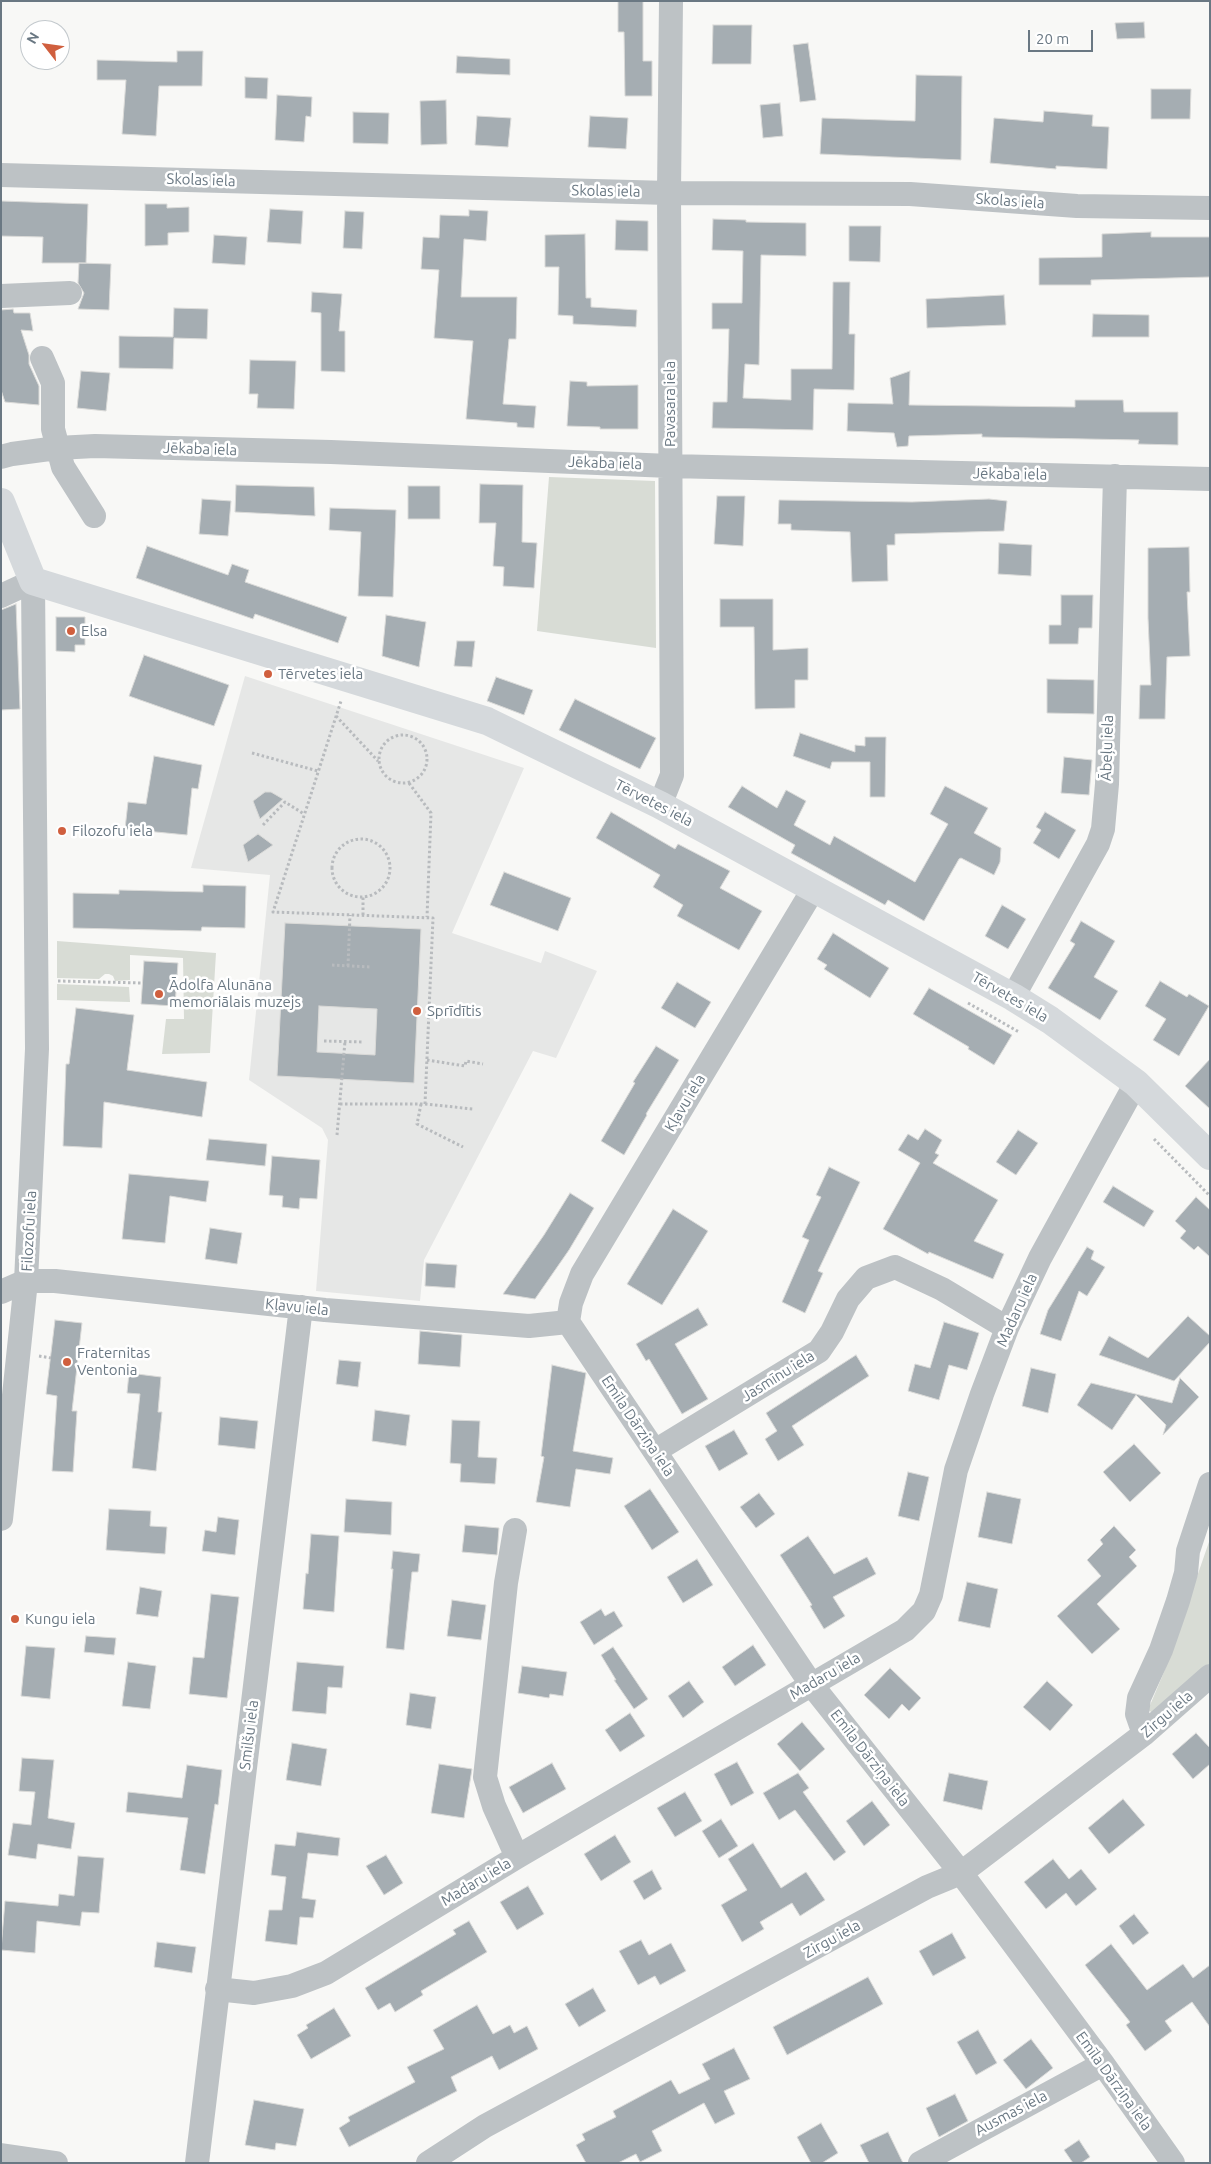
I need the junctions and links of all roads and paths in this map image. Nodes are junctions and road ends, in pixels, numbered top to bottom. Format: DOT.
graph roads {
  1 [pos="671,1"];
  2 [pos="1,175"];
  3 [pos="669,193"];
  4 [pos="1210,208"];
  5 [pos="70,293"];
  6 [pos="1,296"];
  7 [pos="42,358"];
  8 [pos="58,448"];
  9 [pos="1,457"];
  10 [pos="670,466"];
  11 [pos="1114,476"];
  12 [pos="1210,480"];
  13 [pos="1,502"];
  14 [pos="94,516"];
  15 [pos="33,582"];
  16 [pos="1,596"];
  17 [pos="341,700"];
  18 [pos="336,716"];
  19 [pos="252,753"];
  20 [pos="378,761"];
  21 [pos="318,771"];
  22 [pos="409,783"];
  23 [pos="660,805"];
  24 [pos="304,814"];
  25 [pos="263,825"];
  26 [pos="814,888"];
  27 [pos="363,897"];
  28 [pos="350,915"];
  29 [pos="363,915"];
  30 [pos="427,917"];
  31 [pos="332,965"];
  32 [pos="348,966"];
  33 [pos="370,966"];
  34 [pos="50,981"];
  35 [pos="142,983"];
  36 [pos="1013,997"];
  37 [pos="965,1002"];
  38 [pos="1026,1036"];
  39 [pos="324,1041"];
  40 [pos="345,1041"];
  41 [pos="364,1042"];
  42 [pos="427,1060"];
  43 [pos="483,1064"];
  44 [pos="1136,1082"];
  45 [pos="340,1104"];
  46 [pos="423,1104"];
  47 [pos="473,1109"];
  48 [pos="1148,1132"];
  49 [pos="337,1135"];
  50 [pos="463,1147"];
  51 [pos="1210,1156"];
  52 [pos="1210,1196"];
  53 [pos="26,1281"];
  54 [pos="1,1292"];
  55 [pos="301,1307"];
  56 [pos="568,1322"];
  57 [pos="1007,1328"];
  58 [pos="655,1451"];
  59 [pos="1210,1484"];
  60 [pos="1,1519"];
  61 [pos="515,1530"];
  62 [pos="1210,1676"];
  63 [pos="811,1684"];
  64 [pos="1144,1734"];
  65 [pos="517,1856"];
  66 [pos="961,1873"];
  67 [pos="217,1989"];
  68 [pos="1103,2064"];
  69 [pos="1,2155"];
  70 [pos="56,2163"];
  71 [pos="197,2163"];
  72 [pos="428,2163"];
  73 [pos="920,2163"];
  74 [pos="1173,2163"];
  1 -- 3 [label="street, Pavasara iela"];
  2 -- 3 [label="street, Skolas iela"];
  3 -- 4 [label="street, Skolas iela"];
  3 -- 10 [label="street, Pavasara iela"];
  5 -- 6 [label="street"];
  7 -- 8 [label="street"];
  8 -- 9 [label="street, Jēkaba iela"];
  8 -- 10 [label="street, Jēkaba iela"];
  8 -- 14 [label="street"];
  10 -- 11 [label="street, Jēkaba iela"];
  10 -- 23 [label="street, Pavasara iela"];
  11 -- 12 [label="street, Jēkaba iela"];
  11 -- 36 [label="street, Ābeļu iela"];
  13 -- 15 [label="main road"];
  15 -- 16 [label="street"];
  15 -- 23 [label="main road, Tērvetes iela"];
  15 -- 53 [label="street, Filozofu iela"];
  17 -- 18 [label="path"];
  18 -- 20 [label="path"];
  18 -- 21 [label="path"];
  19 -- 21 [label="path"];
  20 -- 22 [label="path"];
  20 -- 22 [label="path"];
  21 -- 24 [label="path"];
  22 -- 30 [label="path"];
  23 -- 26 [label="main road, Tērvetes iela"];
  24 -- 25 [label="path"];
  24 -- 28 [label="path"];
  26 -- 36 [label="main road, Tērvetes iela"];
  26 -- 56 [label="street, Kļavu iela"];
  27 -- 27 [label="path"];
  27 -- 29 [label="path"];
  28 -- 29 [label="path"];
  28 -- 32 [label="path"];
  29 -- 30 [label="path"];
  30 -- 42 [label="path"];
  31 -- 32 [label="path"];
  32 -- 33 [label="path"];
  34 -- 35 [label="path"];
  36 -- 44 [label="main road, Tērvetes iela"];
  37 -- 38 [label="path"];
  39 -- 40 [label="path"];
  40 -- 41 [label="path"];
  40 -- 45 [label="path"];
  42 -- 43 [label="path"];
  42 -- 46 [label="path"];
  44 -- 51 [label="main road, Tērvetes iela"];
  44 -- 57 [label="street, Madaru iela"];
  45 -- 46 [label="path"];
  45 -- 49 [label="path"];
  46 -- 47 [label="path"];
  46 -- 50 [label="path"];
  48 -- 52 [label="path"];
  53 -- 54 [label="street"];
  53 -- 55 [label="street, Kļavu iela"];
  53 -- 60 [label="street, Filozofu iela"];
  55 -- 56 [label="street, Kļavu iela"];
  55 -- 67 [label="street, Smilšu iela"];
  56 -- 58 [label="street, Emīla Dārziņa iela"];
  57 -- 58 [label="street, Jasmīnu iela"];
  57 -- 63 [label="street, Madaru iela"];
  58 -- 63 [label="street, Emīla Dārziņa iela"];
  59 -- 64 [label="street"];
  61 -- 65 [label="street"];
  62 -- 64 [label="street, Zirgu iela"];
  63 -- 65 [label="street, Madaru iela"];
  63 -- 66 [label="street, Emīla Dārziņa iela"];
  64 -- 66 [label="street, Zirgu iela"];
  65 -- 67 [label="street, Madaru iela"];
  66 -- 68 [label="street, Emīla Dārziņa iela"];
  66 -- 72 [label="street, Zirgu iela"];
  67 -- 71 [label="street, Smilšu iela"];
  68 -- 73 [label="street, Ausmas iela"];
  68 -- 74 [label="street, Emīla Dārziņa iela"];
  69 -- 70 [label="street"];
}
